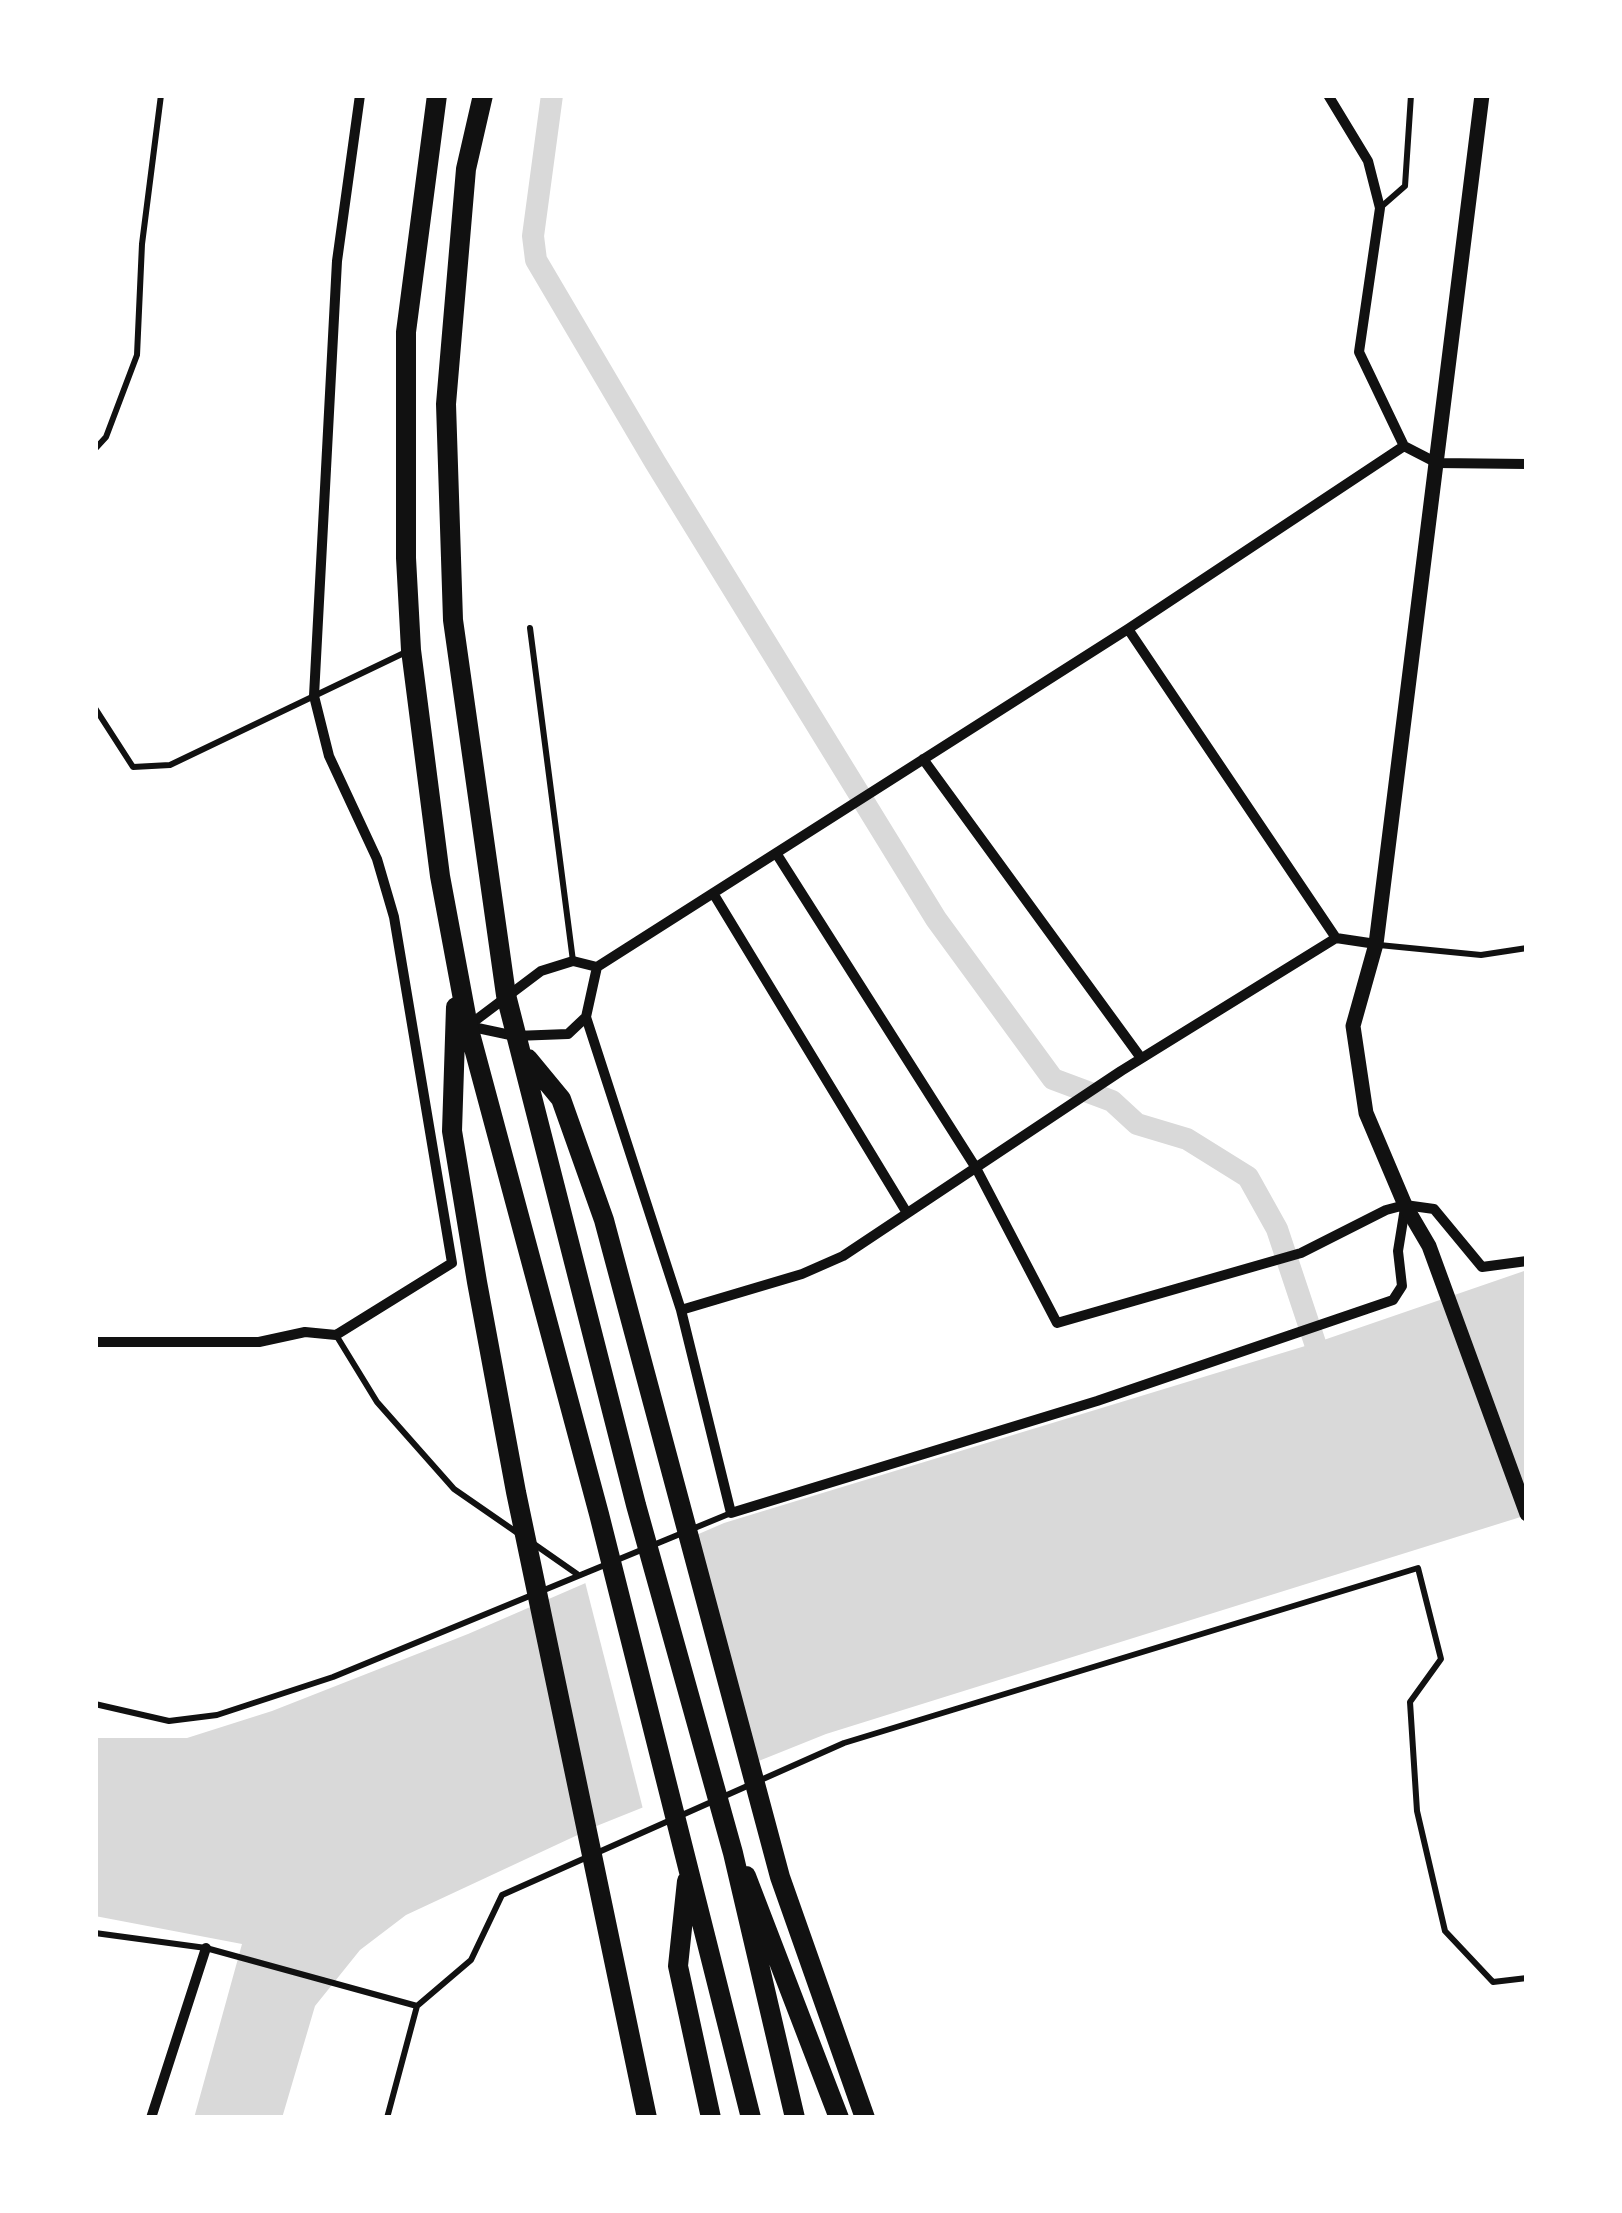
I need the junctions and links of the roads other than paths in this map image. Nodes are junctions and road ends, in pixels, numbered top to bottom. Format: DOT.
graph roads {
  1 [pos="161,95"];
  2 [pos="360,95"];
  3 [pos="437,95"];
  4 [pos="483,95"];
  5 [pos="1328,95"];
  6 [pos="1411,95"];
  7 [pos="1482,95"];
  8 [pos="1380,208"];
  9 [pos="1404,446"];
  10 [pos="95,450"];
  11 [pos="1437,463"];
  12 [pos="1527,464"];
  13 [pos="530,628"];
  14 [pos="1128,628"];
  15 [pos="410,650"];
  16 [pos="314,696"];
  17 [pos="95,708"];
  18 [pos="922,760"];
  19 [pos="776,854"];
  20 [pos="713,894"];
  21 [pos="1336,938"];
  22 [pos="1376,944"];
  23 [pos="1527,948"];
  24 [pos="573,961"];
  25 [pos="597,967"];
  26 [pos="457,970"];
  27 [pos="506,995"];
  28 [pos="586,1016"];
  29 [pos="468,1026"];
  30 [pos="520,1045"];
  31 [pos="1141,1058"];
  32 [pos="976,1168"];
  33 [pos="1406,1205"];
  34 [pos="907,1213"];
  35 [pos="1527,1262"];
  36 [pos="681,1310"];
  37 [pos="336,1336"];
  38 [pos="95,1342"];
  39 [pos="731,1513"];
  40 [pos="1527,1514"];
  41 [pos="578,1574"];
  42 [pos="95,1704"];
  43 [pos="733,1852"];
  44 [pos="689,1864"];
  45 [pos="95,1932"];
  46 [pos="206,1948"];
  47 [pos="1527,1978"];
  48 [pos="417,2006"];
  49 [pos="152,2118"];
  50 [pos="387,2118"];
  51 [pos="646,2118"];
  52 [pos="711,2118"];
  53 [pos="751,2118"];
  54 [pos="795,2118"];
  55 [pos="839,2118"];
  56 [pos="866,2118"];
  1 -- 10 [label="lane"];
  2 -- 16 [label="street"];
  3 -- 15 [label="highway"];
  4 -- 27 [label="highway"];
  5 -- 8 [label="street"];
  6 -- 8 [label="lane"];
  7 -- 11 [label="street"];
  8 -- 9 [label="street"];
  9 -- 11 [label="street"];
  9 -- 14 [label="street"];
  11 -- 12 [label="street"];
  11 -- 22 [label="street"];
  13 -- 24 [label="lane"];
  14 -- 18 [label="street"];
  14 -- 21 [label="street"];
  15 -- 16 [label="lane"];
  15 -- 26 [label="highway"];
  16 -- 17 [label="lane"];
  16 -- 37 [label="street"];
  18 -- 19 [label="street"];
  18 -- 31 [label="street"];
  19 -- 20 [label="street"];
  19 -- 32 [label="street"];
  20 -- 25 [label="street"];
  20 -- 34 [label="street"];
  21 -- 22 [label="street"];
  21 -- 31 [label="street"];
  22 -- 23 [label="lane"];
  22 -- 33 [label="street"];
  24 -- 25 [label="street"];
  24 -- 27 [label="street"];
  25 -- 28 [label="street"];
  26 -- 29 [label="highway"];
  26 -- 51 [label="highway"];
  27 -- 29 [label="street"];
  27 -- 30 [label="highway"];
  28 -- 30 [label="street"];
  28 -- 36 [label="street"];
  29 -- 30 [label="street"];
  29 -- 44 [label="highway"];
  30 -- 43 [label="highway"];
  30 -- 56 [label="highway"];
  31 -- 32 [label="street"];
  32 -- 33 [label="street"];
  32 -- 34 [label="street"];
  33 -- 35 [label="street"];
  33 -- 39 [label="street"];
  33 -- 40 [label="street"];
  34 -- 36 [label="street"];
  36 -- 39 [label="street"];
  37 -- 38 [label="street"];
  37 -- 41 [label="lane"];
  39 -- 41 [label="lane"];
  41 -- 42 [label="lane"];
  43 -- 54 [label="highway"];
  43 -- 55 [label="highway"];
  44 -- 52 [label="highway"];
  44 -- 53 [label="highway"];
  45 -- 46 [label="lane"];
  46 -- 48 [label="lane"];
  46 -- 49 [label="street"];
  47 -- 48 [label="lane"];
  48 -- 50 [label="lane"];
}
